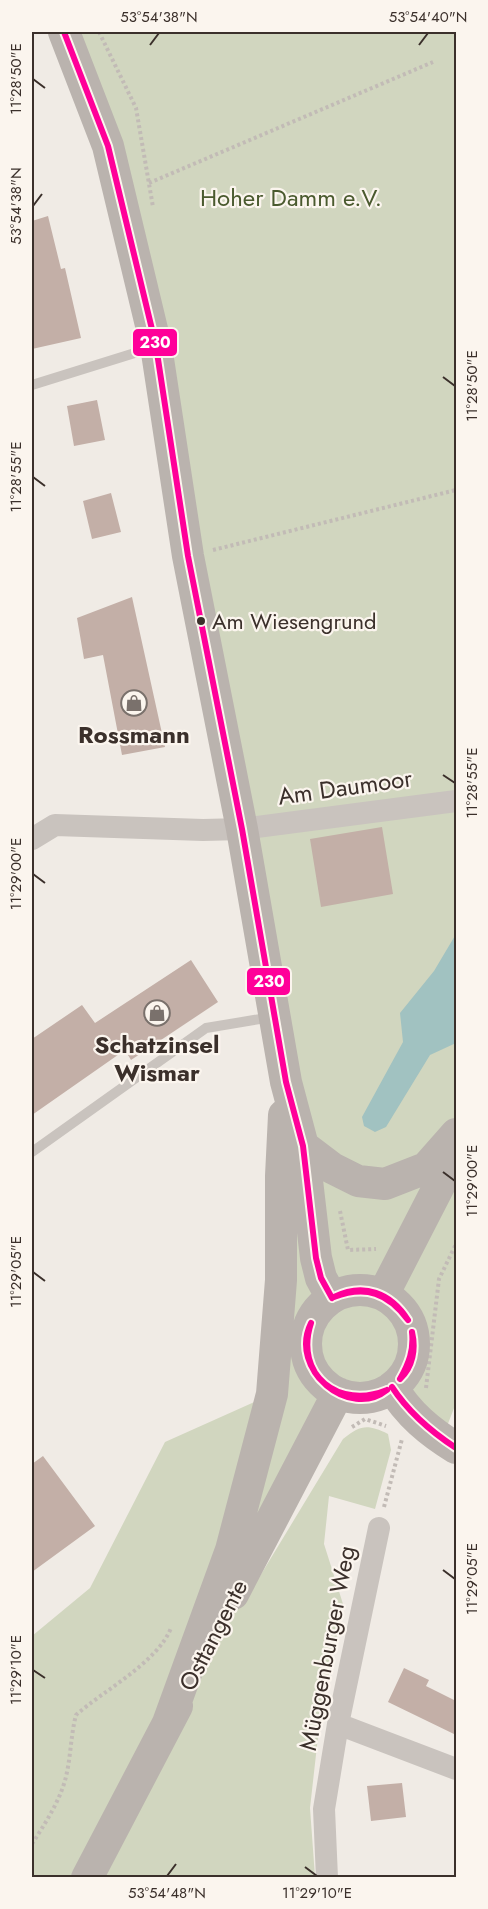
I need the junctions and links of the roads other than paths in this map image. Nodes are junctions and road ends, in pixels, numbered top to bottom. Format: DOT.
graph roads {
  1 [pos="64,32"];
  2 [pos="156,346"];
  3 [pos="32,385"];
  4 [pos="456,801"];
  5 [pos="242,828"];
  6 [pos="32,839"];
  7 [pos="275,1016"];
  8 [pos="286,1082"];
  9 [pos="456,1134"];
  10 [pos="303,1146"];
  11 [pos="32,1152"];
  12 [pos="456,1154"];
  13 [pos="383,1295"];
  14 [pos="332,1298"];
  15 [pos="392,1387"];
  16 [pos="338,1393"];
  17 [pos="456,1448"];
  18 [pos="379,1528"];
  19 [pos="168,1723"];
  20 [pos="338,1724"];
  21 [pos="456,1769"];
  22 [pos="87,1878"];
  23 [pos="327,1878"];
  1 -- 2 [label="main road"];
  2 -- 3 [label="lane"];
  2 -- 5 [label="main road"];
  4 -- 5 [label="street, Am Daumoor"];
  5 -- 6 [label="street"];
  5 -- 7 [label="main road"];
  7 -- 8 [label="main road"];
  7 -- 11 [label="lane"];
  8 -- 10 [label="main road"];
  8 -- 19 [label="main road"];
  9 -- 10 [label="main road"];
  10 -- 14 [label="main road"];
  12 -- 13 [label="main road"];
  13 -- 14 [label="main road"];
  13 -- 15 [label="main road"];
  14 -- 16 [label="main road"];
  15 -- 16 [label="main road"];
  15 -- 17 [label="main road"];
  16 -- 19 [label="main road, Osttangente"];
  18 -- 20 [label="street, Müggenburger Weg"];
  19 -- 22 [label="main road, Osttangente"];
  20 -- 21 [label="street"];
  20 -- 23 [label="street, Müggenburger Weg"];
}
